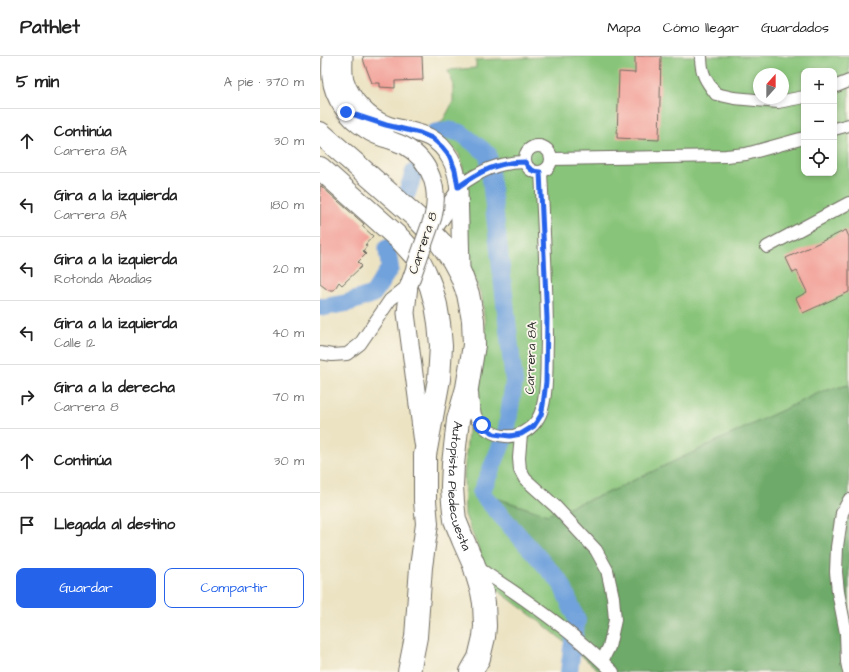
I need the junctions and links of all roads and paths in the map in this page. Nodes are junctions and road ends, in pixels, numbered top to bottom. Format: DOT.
graph roads {
  1 [pos="331,56"];
  2 [pos="344,56"];
  3 [pos="701,56"];
  4 [pos="849,81"];
  5 [pos="837,86"];
  6 [pos="801,98"];
  7 [pos="849,125"];
  8 [pos="837,128"];
  9 [pos="388,132"];
  10 [pos="320,133"];
  11 [pos="801,139"];
  12 [pos="552,159"];
  13 [pos="525,162"];
  14 [pos="320,168"];
  15 [pos="540,172"];
  16 [pos="458,187"];
  17 [pos="849,203"];
  18 [pos="423,225"];
  19 [pos="768,247"];
  20 [pos="461,275"];
  21 [pos="409,284"];
  22 [pos="320,353"];
  23 [pos="471,368"];
  24 [pos="516,435"];
  25 [pos="425,455"];
  26 [pos="849,500"];
  27 [pos="474,565"];
  28 [pos="602,661"];
  29 [pos="409,672"];
  30 [pos="471,672"];
  31 [pos="614,672"];
  32 [pos="849,672"];
  1 -- 9 [label="main road, Carrera 8"];
  2 -- 9 [label="main road, Carrera 8"];
  3 -- 6 [label="street"];
  4 -- 5 [label="street"];
  7 -- 8 [label="street"];
  9 -- 16 [label="main road, Carrera 8"];
  9 -- 21 [label="main road, Carrera 8, bridge"];
  10 -- 18 [label="highway, Autopista Piedecuesta"];
  11 -- 12 [label="street"];
  12 -- 13 [label="street"];
  12 -- 15 [label="street"];
  13 -- 15 [label="street"];
  13 -- 16 [label="street"];
  14 -- 25 [label="highway"];
  15 -- 24 [label="street, Carrera 8A"];
  16 -- 18 [label="main road, Carrera 8"];
  16 -- 20 [label="main road, Carrera 8"];
  17 -- 19 [label="street"];
  18 -- 20 [label="highway, Autopista Piedecuesta"];
  20 -- 23 [label="highway, Autopista Piedecuesta"];
  21 -- 22 [label="street"];
  21 -- 25 [label="main road, Carrera 8"];
  23 -- 24 [label="street"];
  23 -- 27 [label="highway, Autopista Piedecuesta"];
  24 -- 28 [label="street"];
  25 -- 29 [label="highway"];
  26 -- 32 [label="street"];
  27 -- 28 [label="street"];
  27 -- 30 [label="highway, Autopista Piedecuesta"];
  28 -- 31 [label="street"];
}
